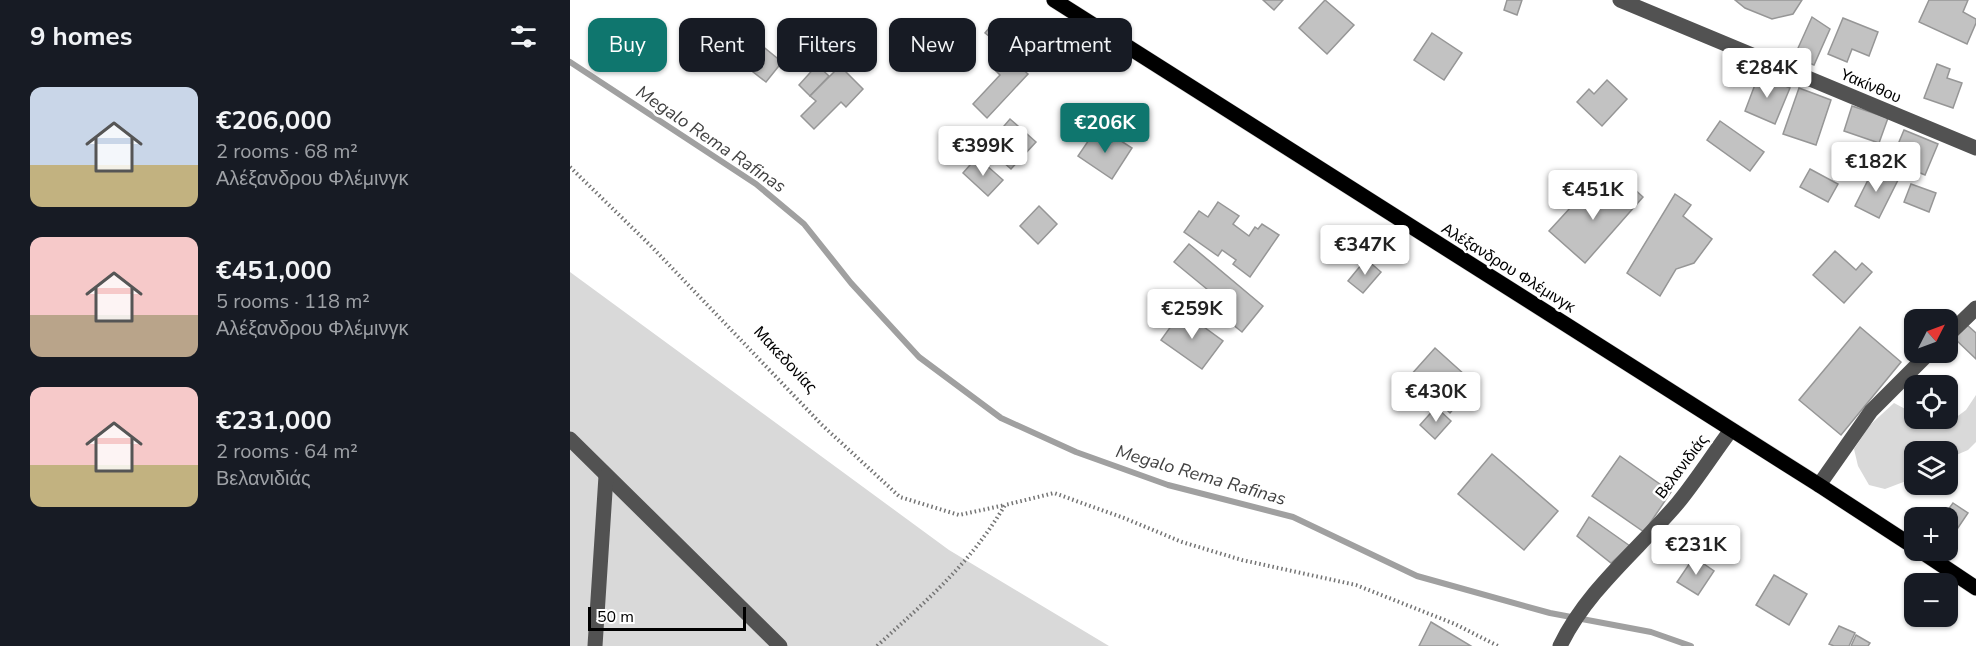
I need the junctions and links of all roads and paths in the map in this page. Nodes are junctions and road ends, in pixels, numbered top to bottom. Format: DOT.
graph roads {
  1 [pos="1054,0"];
  2 [pos="1620,0"];
  3 [pos="1976,148"];
  4 [pos="570,167"];
  5 [pos="1976,308"];
  6 [pos="1958,325"];
  7 [pos="1919,363"];
  8 [pos="1731,430"];
  9 [pos="570,439"];
  10 [pos="606,476"];
  11 [pos="1819,485"];
  12 [pos="1005,505"];
  13 [pos="1904,540"];
  14 [pos="1936,561"];
  15 [pos="1976,588"];
  16 [pos="595,646"];
  17 [pos="780,646"];
  18 [pos="877,646"];
  19 [pos="1498,646"];
  20 [pos="1560,646"];
  1 -- 8 [label="main road, Αλέξανδρου Φλέμινγκ"];
  2 -- 3 [label="street, Υακίνθου"];
  4 -- 12 [label="path, Μακεδονίας"];
  5 -- 6 [label="street"];
  7 -- 11 [label="street"];
  8 -- 11 [label="main road, Αλέξανδρου Φλέμινγκ"];
  8 -- 20 [label="street, Βελανιδιάς"];
  9 -- 10 [label="street"];
  10 -- 16 [label="street"];
  10 -- 17 [label="street"];
  11 -- 13 [label="main road, Αλέξανδρου Φλέμινγκ"];
  12 -- 18 [label="path"];
  12 -- 19 [label="path, Μακεδονίας"];
  14 -- 15 [label="main road"];
}
